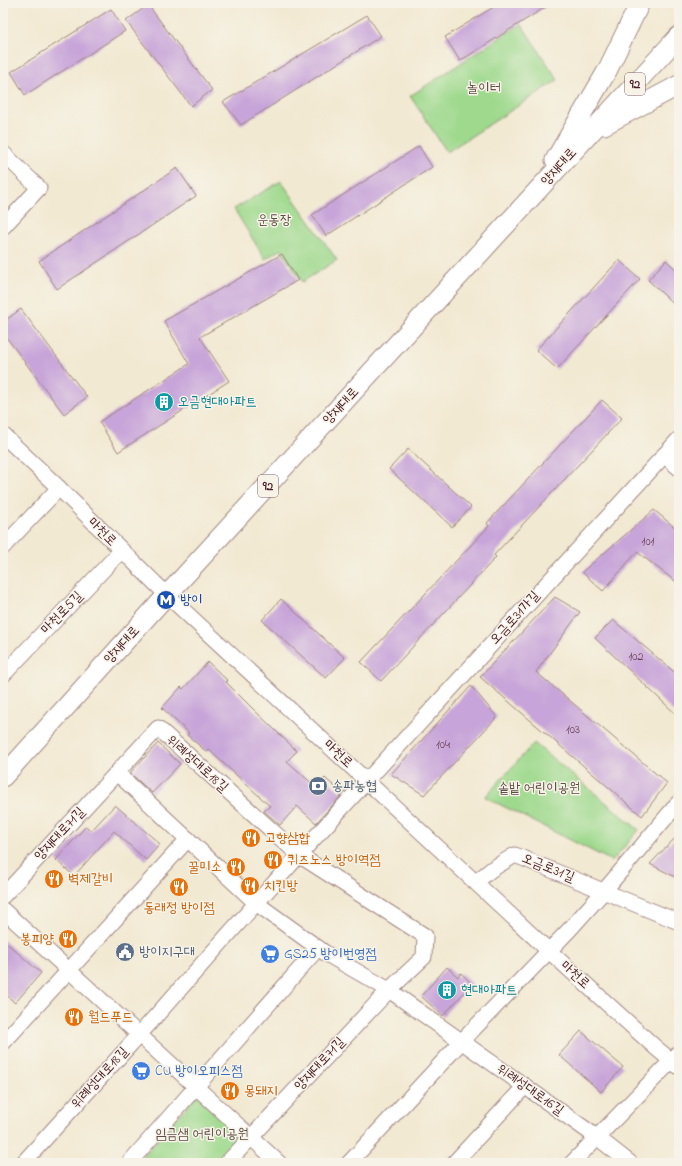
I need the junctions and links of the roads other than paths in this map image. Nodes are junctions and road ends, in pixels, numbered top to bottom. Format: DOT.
graph roads {
  1 [pos="640,3"];
  2 [pos="679,36"];
  3 [pos="679,85"];
  4 [pos="591,132"];
  5 [pos="3,153"];
  6 [pos="534,196"];
  7 [pos="3,227"];
  8 [pos="3,435"];
  9 [pos="679,439"];
  10 [pos="664,455"];
  11 [pos="679,468"];
  12 [pos="59,488"];
  13 [pos="3,548"];
  14 [pos="121,551"];
  15 [pos="167,595"];
  16 [pos="3,675"];
  17 [pos="117,773"];
  18 [pos="3,777"];
  19 [pos="367,781"];
  20 [pos="679,802"];
  21 [pos="188,839"];
  22 [pos="299,854"];
  23 [pos="476,882"];
  24 [pos="604,891"];
  25 [pos="3,896"];
  26 [pos="256,903"];
  27 [pos="3,910"];
  28 [pos="679,922"];
  29 [pos="318,948"];
  30 [pos="548,950"];
  31 [pos="69,970"];
  32 [pos="389,990"];
  33 [pos="139,1035"];
  34 [pos="462,1041"];
  35 [pos="3,1043"];
  36 [pos="677,1061"];
  37 [pos="525,1086"];
  38 [pos="196,1087"];
  39 [pos="251,1137"];
  40 [pos="598,1138"];
  41 [pos="23,1163"];
  42 [pos="129,1163"];
  43 [pos="227,1163"];
  44 [pos="279,1163"];
  45 [pos="350,1163"];
  46 [pos="454,1163"];
  47 [pos="572,1163"];
  48 [pos="630,1163"];
  1 -- 6 [label="main road"];
  2 -- 4 [label="main road, 양재대로 / 92"];
  3 -- 4 [label="main road"];
  4 -- 6 [label="main road, 양재대로 / 92"];
  5 -- 7 [label="street"];
  6 -- 15 [label="main road, 양재대로 / 92"];
  8 -- 12 [label="street, 마천로"];
  9 -- 10 [label="street, 오금로31가길"];
  10 -- 11 [label="street"];
  10 -- 19 [label="street, 오금로31가길"];
  12 -- 13 [label="street"];
  12 -- 14 [label="street, 마천로"];
  14 -- 15 [label="street, 마천로"];
  14 -- 16 [label="street, 마천로5길"];
  15 -- 18 [label="main road, 양재대로 / 92"];
  15 -- 19 [label="street, 마천로"];
  17 -- 21 [label="street"];
  17 -- 22 [label="street, 위례성대로18길"];
  17 -- 25 [label="street, 양재대로71길"];
  19 -- 22 [label="street, 위례성대로18길"];
  19 -- 23 [label="street, 마천로"];
  20 -- 24 [label="street"];
  21 -- 26 [label="street"];
  21 -- 31 [label="street"];
  22 -- 26 [label="street, 위례성대로18길"];
  22 -- 32 [label="street, 위례성대로18길"];
  23 -- 24 [label="street, 오금로31길"];
  23 -- 30 [label="street, 마천로"];
  24 -- 28 [label="street, 오금로31길"];
  24 -- 30 [label="street"];
  26 -- 29 [label="street"];
  26 -- 33 [label="street, 위례성대로18길"];
  27 -- 31 [label="street"];
  29 -- 32 [label="street"];
  29 -- 38 [label="street"];
  30 -- 34 [label="street"];
  30 -- 36 [label="street, 마천로"];
  31 -- 33 [label="street"];
  31 -- 35 [label="street"];
  32 -- 34 [label="street"];
  32 -- 39 [label="street, 양재대로71길"];
  33 -- 38 [label="street"];
  33 -- 41 [label="street, 위례성대로18길"];
  34 -- 37 [label="street, 위례성대로16길"];
  34 -- 45 [label="street"];
  36 -- 40 [label="street"];
  37 -- 40 [label="street, 위례성대로16길"];
  37 -- 46 [label="street"];
  38 -- 39 [label="street"];
  38 -- 42 [label="street"];
  39 -- 43 [label="street, 양재대로71길"];
  39 -- 44 [label="street"];
  40 -- 47 [label="street"];
  40 -- 48 [label="street, 위례성대로16길"];
}
